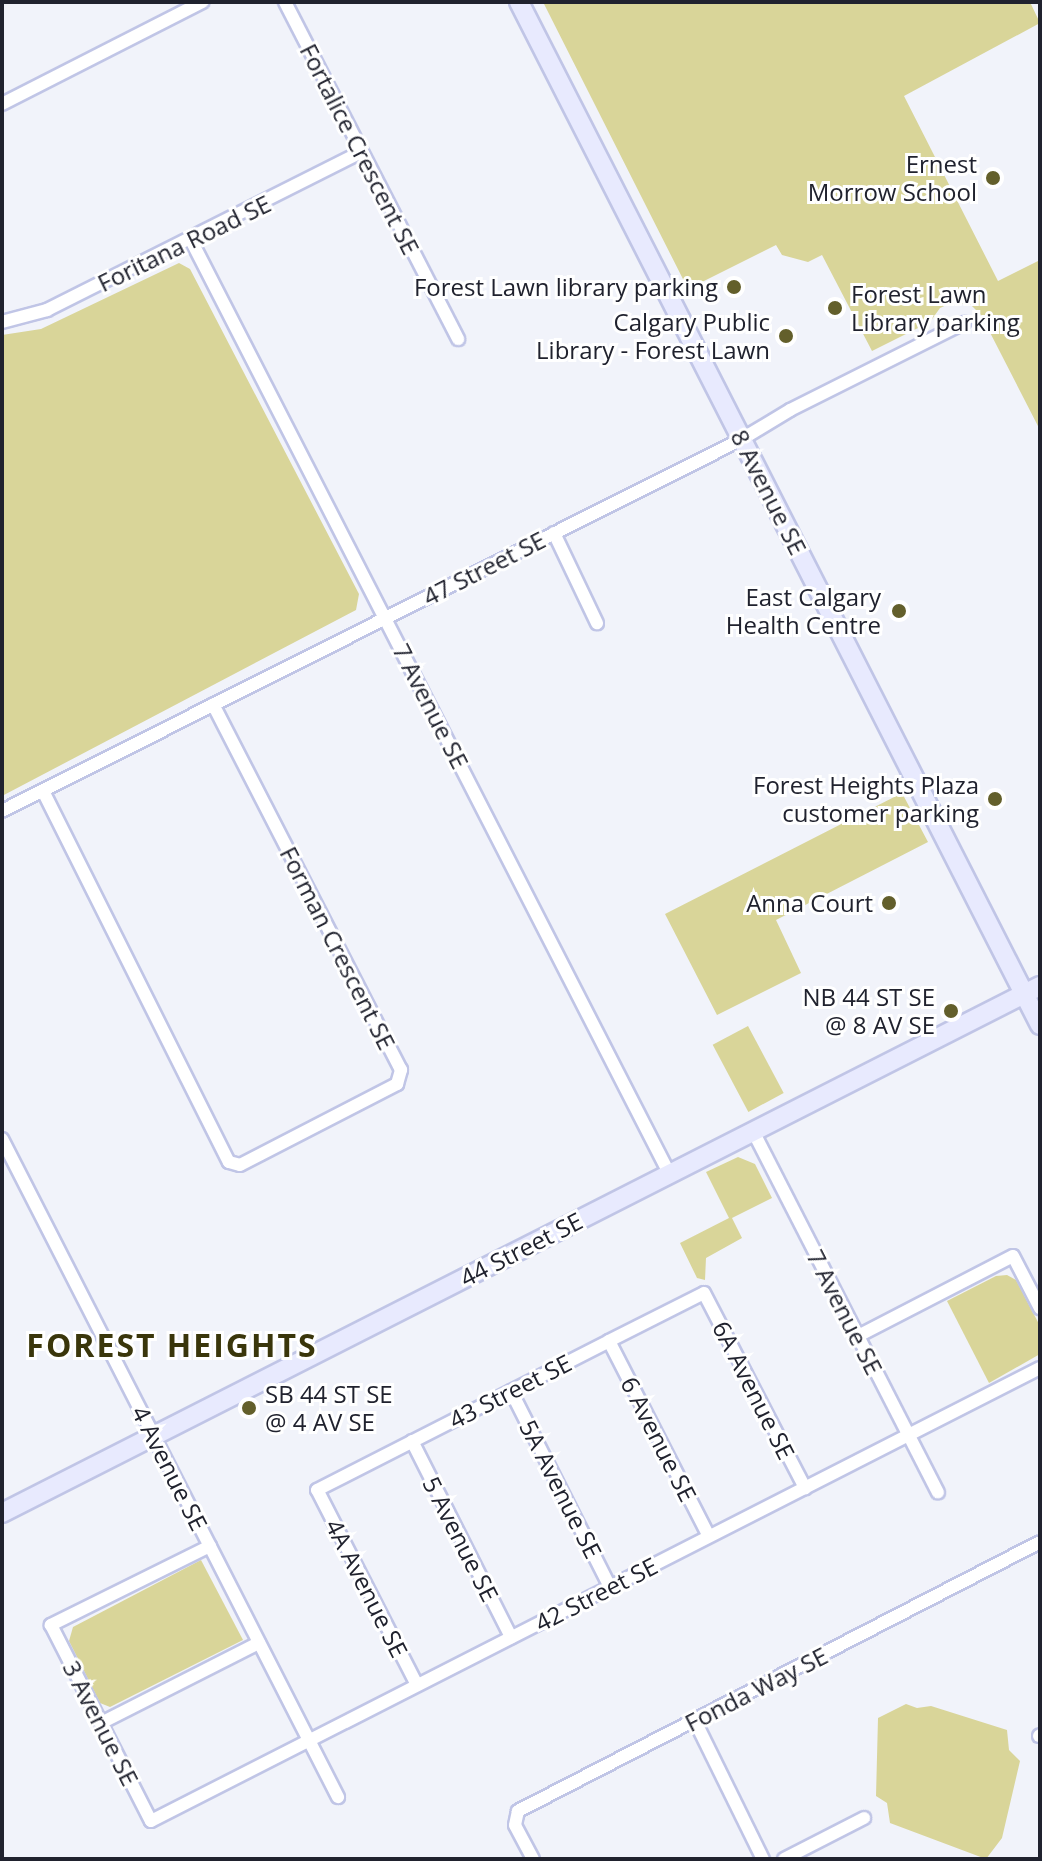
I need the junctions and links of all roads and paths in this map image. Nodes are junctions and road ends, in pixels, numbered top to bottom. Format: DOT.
graph roads {
  1 [pos="202,2"];
  2 [pos="285,2"];
  3 [pos="519,2"];
  4 [pos="2,104"];
  5 [pos="361,152"];
  6 [pos="191,240"];
  7 [pos="2,322"];
  8 [pos="964,323"];
  9 [pos="458,339"];
  10 [pos="742,439"];
  11 [pos="554,533"];
  12 [pos="386,618"];
  13 [pos="597,623"];
  14 [pos="213,704"];
  15 [pos="43,791"];
  16 [pos="2,811"];
  17 [pos="1032,990"];
  18 [pos="1040,1025"];
  19 [pos="753,1131"];
  20 [pos="2,1139"];
  21 [pos="669,1173"];
  22 [pos="704,1293"];
  23 [pos="1040,1308"];
  24 [pos="858,1336"];
  25 [pos="609,1341"];
  26 [pos="1040,1368"];
  27 [pos="511,1391"];
  28 [pos="153,1436"];
  29 [pos="909,1436"];
  30 [pos="412,1441"];
  31 [pos="805,1488"];
  32 [pos="317,1490"];
  33 [pos="938,1492"];
  34 [pos="2,1513"];
  35 [pos="709,1536"];
  36 [pos="1040,1542"];
  37 [pos="210,1546"];
  38 [pos="610,1587"];
  39 [pos="511,1637"];
  40 [pos="259,1643"];
  41 [pos="417,1685"];
  42 [pos="695,1721"];
  43 [pos="101,1723"];
  44 [pos="309,1741"];
  45 [pos="338,1797"];
  46 [pos="864,1818"];
  47 [pos="151,1821"];
  48 [pos="533,1859"];
  49 [pos="763,1859"];
  50 [pos="784,1859"];
  1 -- 4 [label="street"];
  2 -- 5 [label="street, Fortalice Crescent SE"];
  3 -- 10 [label="street, 8 Avenue SE"];
  5 -- 6 [label="street, Foritana Road SE"];
  5 -- 9 [label="street, Fortalice Crescent SE"];
  6 -- 7 [label="street, Foritana Road SE"];
  6 -- 12 [label="street, 7 Avenue SE"];
  8 -- 10 [label="street, 47 Street SE"];
  10 -- 11 [label="street, 47 Street SE"];
  10 -- 17 [label="street, 8 Avenue SE"];
  11 -- 12 [label="street, 47 Street SE"];
  11 -- 13 [label="street"];
  12 -- 14 [label="street, 47 Street SE"];
  12 -- 21 [label="street, 7 Avenue SE"];
  14 -- 15 [label="street, 47 Street SE"];
  14 -- 15 [label="street, Forman Crescent SE"];
  15 -- 16 [label="street, 47 Street SE"];
  17 -- 18 [label="street, 8 Avenue SE"];
  17 -- 19 [label="street, 44 Street SE"];
  19 -- 21 [label="street, 44 Street SE"];
  19 -- 24 [label="street, 7 Avenue SE"];
  20 -- 28 [label="street, 4 Avenue SE"];
  21 -- 28 [label="street, 44 Street SE"];
  22 -- 25 [label="street, 43 Street SE"];
  22 -- 31 [label="street, 6A Avenue SE"];
  23 -- 24 [label="street"];
  24 -- 29 [label="street, 7 Avenue SE"];
  25 -- 27 [label="street, 43 Street SE"];
  25 -- 35 [label="street, 6 Avenue SE"];
  26 -- 29 [label="street, 42 Street SE"];
  27 -- 30 [label="street, 43 Street SE"];
  27 -- 38 [label="street, 5A Avenue SE"];
  28 -- 34 [label="street, 44 Street SE"];
  28 -- 37 [label="street, 4 Avenue SE"];
  29 -- 31 [label="street, 42 Street SE"];
  29 -- 33 [label="street, 7 Avenue SE"];
  30 -- 32 [label="street, 43 Street SE"];
  30 -- 39 [label="street, 5 Avenue SE"];
  31 -- 35 [label="street, 42 Street SE"];
  32 -- 41 [label="street, 4A Avenue SE"];
  35 -- 38 [label="street, 42 Street SE"];
  36 -- 42 [label="street, Fonda Way SE"];
  37 -- 40 [label="street, 4 Avenue SE"];
  37 -- 43 [label="street, 3 Avenue SE"];
  38 -- 39 [label="street, 42 Street SE"];
  39 -- 41 [label="street, 42 Street SE"];
  40 -- 43 [label="street"];
  40 -- 44 [label="street, 4 Avenue SE"];
  41 -- 44 [label="street, 42 Street SE"];
  42 -- 48 [label="street, Fonda Way SE"];
  42 -- 49 [label="street"];
  43 -- 47 [label="street, 3 Avenue SE"];
  44 -- 45 [label="street, 4 Avenue SE"];
  44 -- 47 [label="street, 42 Street SE"];
  46 -- 50 [label="street"];
}
